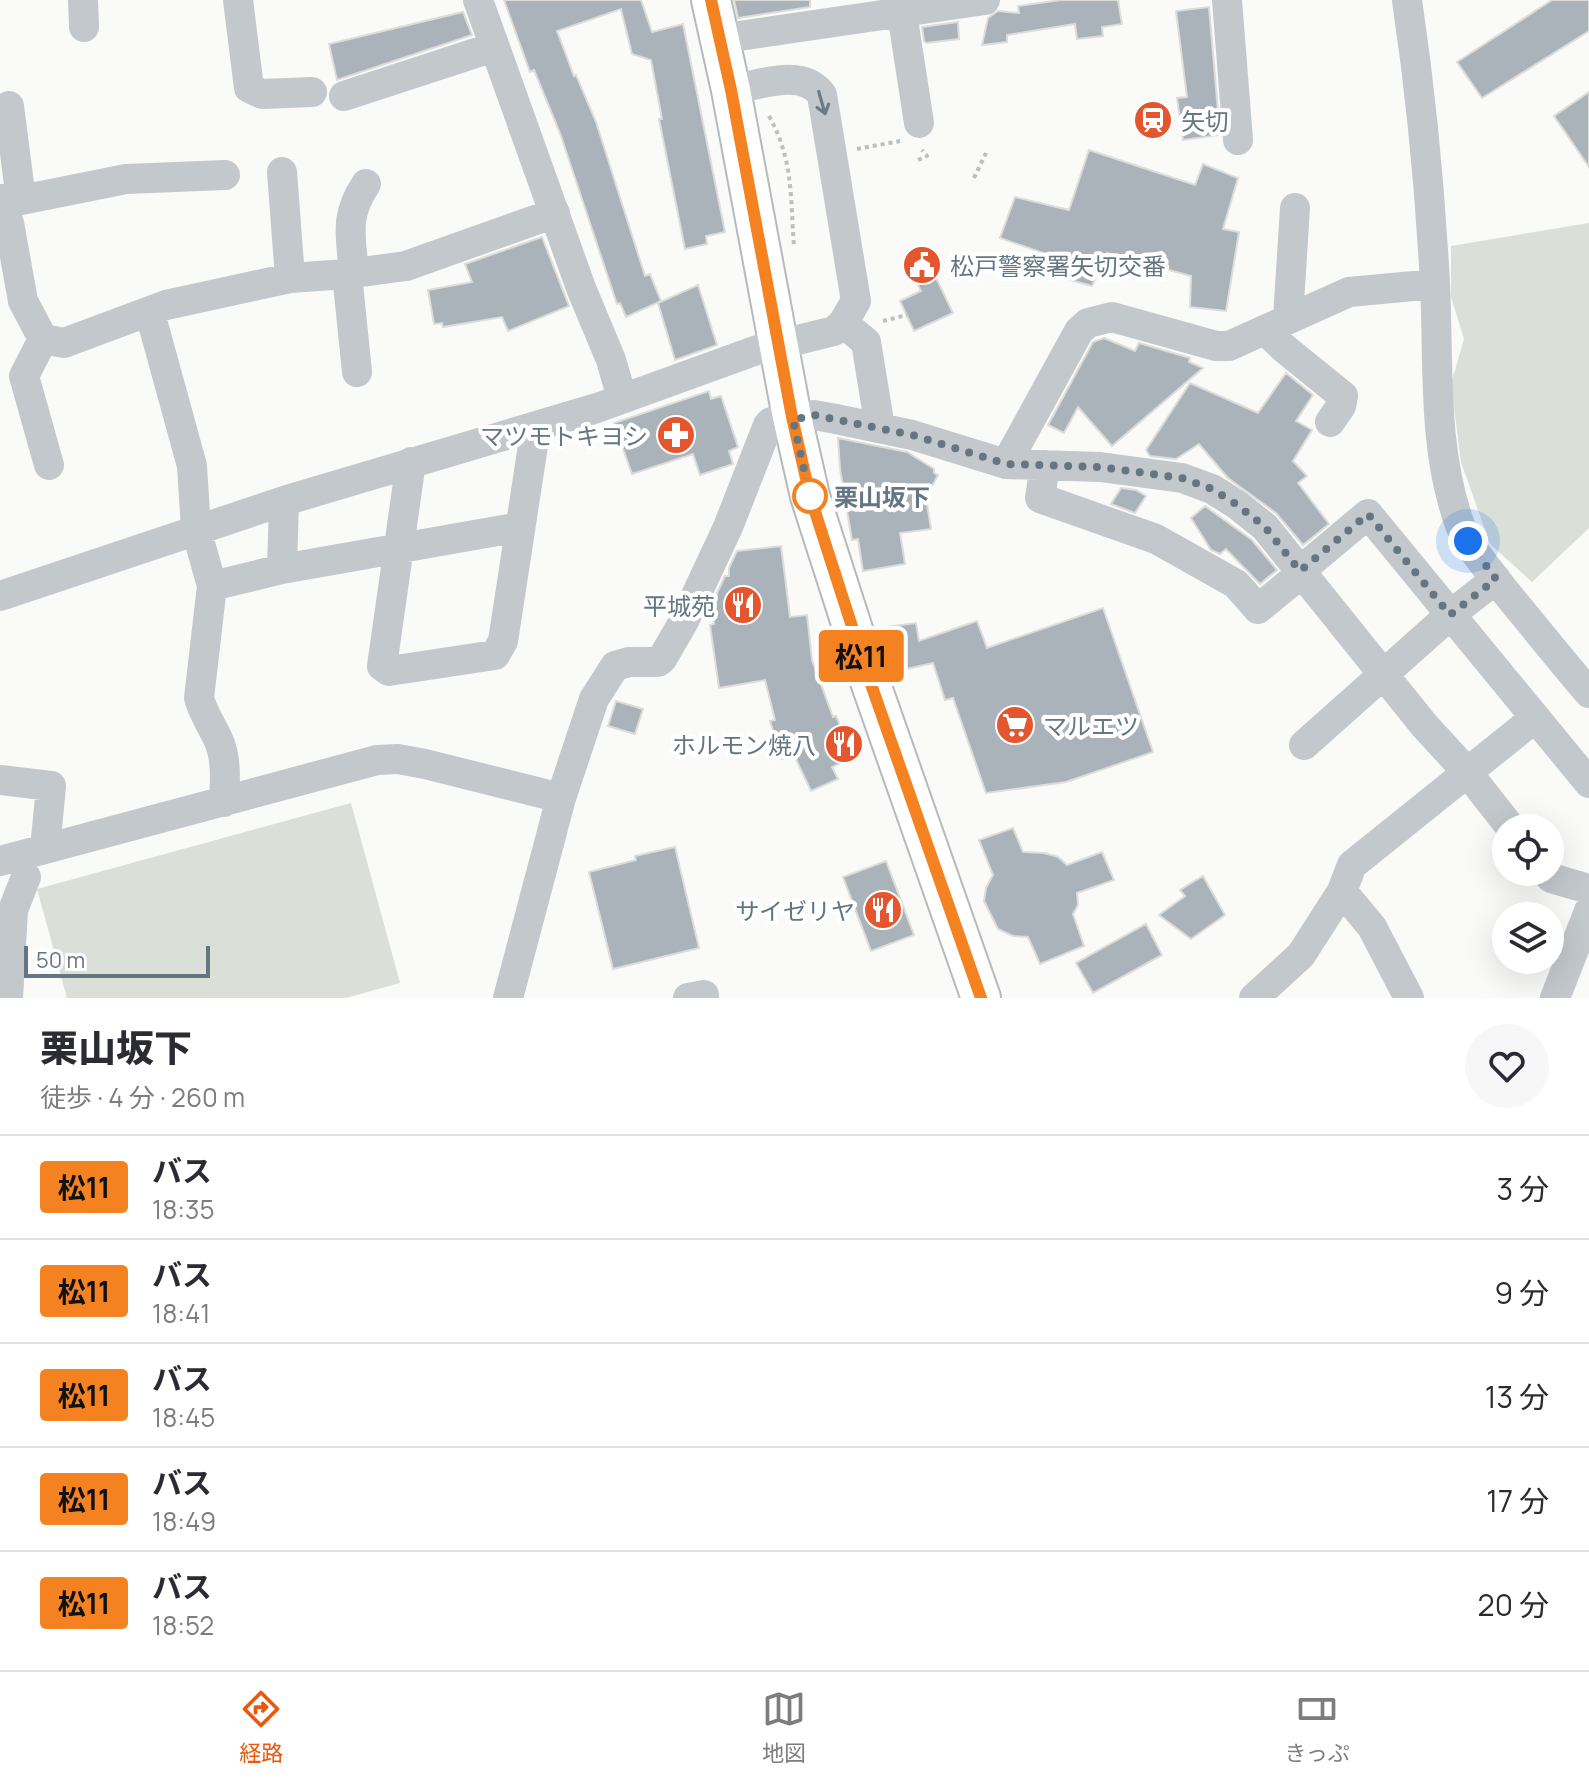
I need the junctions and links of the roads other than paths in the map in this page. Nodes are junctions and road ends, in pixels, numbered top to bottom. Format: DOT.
graph roads {
  1 [pos="238,0"];
  2 [pos="478,0"];
  3 [pos="711,0"];
  4 [pos="985,0"];
  5 [pos="1227,0"];
  6 [pos="1407,0"];
  7 [pos="901,6"];
  8 [pos="719,39"];
  9 [pos="494,47"];
  10 [pos="731,90"];
  11 [pos="312,92"];
  12 [pos="344,96"];
  13 [pos="9,106"];
  14 [pos="914,137"];
  15 [pos="1238,140"];
  16 [pos="282,172"];
  17 [pos="225,175"];
  18 [pos="366,184"];
  19 [pos="7,201"];
  20 [pos="1295,208"];
  21 [pos="555,213"];
  22 [pos="350,274"];
  23 [pos="290,278"];
  24 [pos="1435,284"];
  25 [pos="150,313"];
  26 [pos="843,323"];
  27 [pos="1277,324"];
  28 [pos="43,339"];
  29 [pos="778,344"];
  30 [pos="357,372"];
  31 [pos="622,398"];
  32 [pos="792,418"];
  33 [pos="1330,422"];
  34 [pos="536,426"];
  35 [pos="880,428"];
  36 [pos="411,462"];
  37 [pos="1006,464"];
  38 [pos="49,465"];
  39 [pos="1045,465"];
  40 [pos="284,501"];
  41 [pos="520,527"];
  42 [pos="196,529"];
  43 [pos="400,547"];
  44 [pos="282,569"];
  45 [pos="1301,572"];
  46 [pos="1496,579"];
  47 [pos="212,586"];
  48 [pos="0,596"];
  49 [pos="1450,615"];
  50 [pos="1383,674"];
  51 [pos="1589,693"];
  52 [pos="1535,718"];
  53 [pos="1304,745"];
  54 [pos="1467,772"];
  55 [pos="0,780"];
  56 [pos="1589,783"];
  57 [pos="561,798"];
  58 [pos="224,802"];
  59 [pos="1500,814"];
  60 [pos="45,849"];
  61 [pos="0,861"];
  62 [pos="26,877"];
  63 [pos="1564,882"];
  64 [pos="1589,889"];
  65 [pos="1342,891"];
  66 [pos="1589,911"];
  67 [pos="8,998"];
  68 [pos="508,998"];
  69 [pos="981,998"];
  70 [pos="1254,998"];
  71 [pos="1409,998"];
  72 [pos="1555,998"];
  1 -- 11 [label="street"];
  2 -- 9 [label="street"];
  3 -- 8 [label="main road"];
  4 -- 7 [label="street"];
  5 -- 15 [label="street"];
  6 -- 24 [label="street"];
  7 -- 8 [label="street"];
  7 -- 14 [label="street"];
  8 -- 10 [label="main road"];
  9 -- 12 [label="street"];
  9 -- 21 [label="street"];
  10 -- 26 [label="street, one-way"];
  10 -- 29 [label="main road"];
  13 -- 19 [label="street"];
  16 -- 23 [label="street"];
  17 -- 19 [label="street"];
  18 -- 22 [label="street"];
  19 -- 28 [label="street"];
  20 -- 27 [label="street"];
  21 -- 22 [label="street"];
  21 -- 31 [label="street"];
  22 -- 23 [label="street"];
  22 -- 30 [label="street"];
  23 -- 25 [label="street"];
  24 -- 27 [label="street"];
  24 -- 46 [label="street"];
  25 -- 28 [label="street"];
  25 -- 42 [label="street"];
  26 -- 29 [label="street"];
  26 -- 35 [label="street"];
  27 -- 33 [label="street"];
  27 -- 37 [label="street"];
  28 -- 38 [label="street"];
  29 -- 31 [label="street"];
  29 -- 32 [label="main road"];
  31 -- 34 [label="street"];
  32 -- 35 [label="street"];
  32 -- 57 [label="street"];
  32 -- 69 [label="main road"];
  34 -- 36 [label="street"];
  34 -- 41 [label="street"];
  35 -- 37 [label="street"];
  36 -- 40 [label="street"];
  36 -- 43 [label="street"];
  37 -- 39 [label="street"];
  39 -- 45 [label="street"];
  39 -- 45 [label="street"];
  40 -- 42 [label="street"];
  40 -- 44 [label="street"];
  41 -- 43 [label="street"];
  41 -- 43 [label="street"];
  42 -- 47 [label="street"];
  42 -- 48 [label="street"];
  43 -- 44 [label="street"];
  44 -- 47 [label="street"];
  45 -- 49 [label="street"];
  45 -- 50 [label="street"];
  46 -- 49 [label="street"];
  46 -- 51 [label="street"];
  47 -- 58 [label="street"];
  49 -- 50 [label="street"];
  49 -- 52 [label="street"];
  50 -- 53 [label="street"];
  50 -- 54 [label="street"];
  52 -- 54 [label="street"];
  52 -- 56 [label="street"];
  54 -- 59 [label="street"];
  54 -- 65 [label="street"];
  55 -- 60 [label="street"];
  57 -- 58 [label="street"];
  57 -- 68 [label="street"];
  58 -- 60 [label="street"];
  60 -- 61 [label="street"];
  62 -- 67 [label="street"];
  63 -- 64 [label="street"];
  65 -- 70 [label="street"];
  65 -- 71 [label="street"];
  66 -- 72 [label="street"];
}
